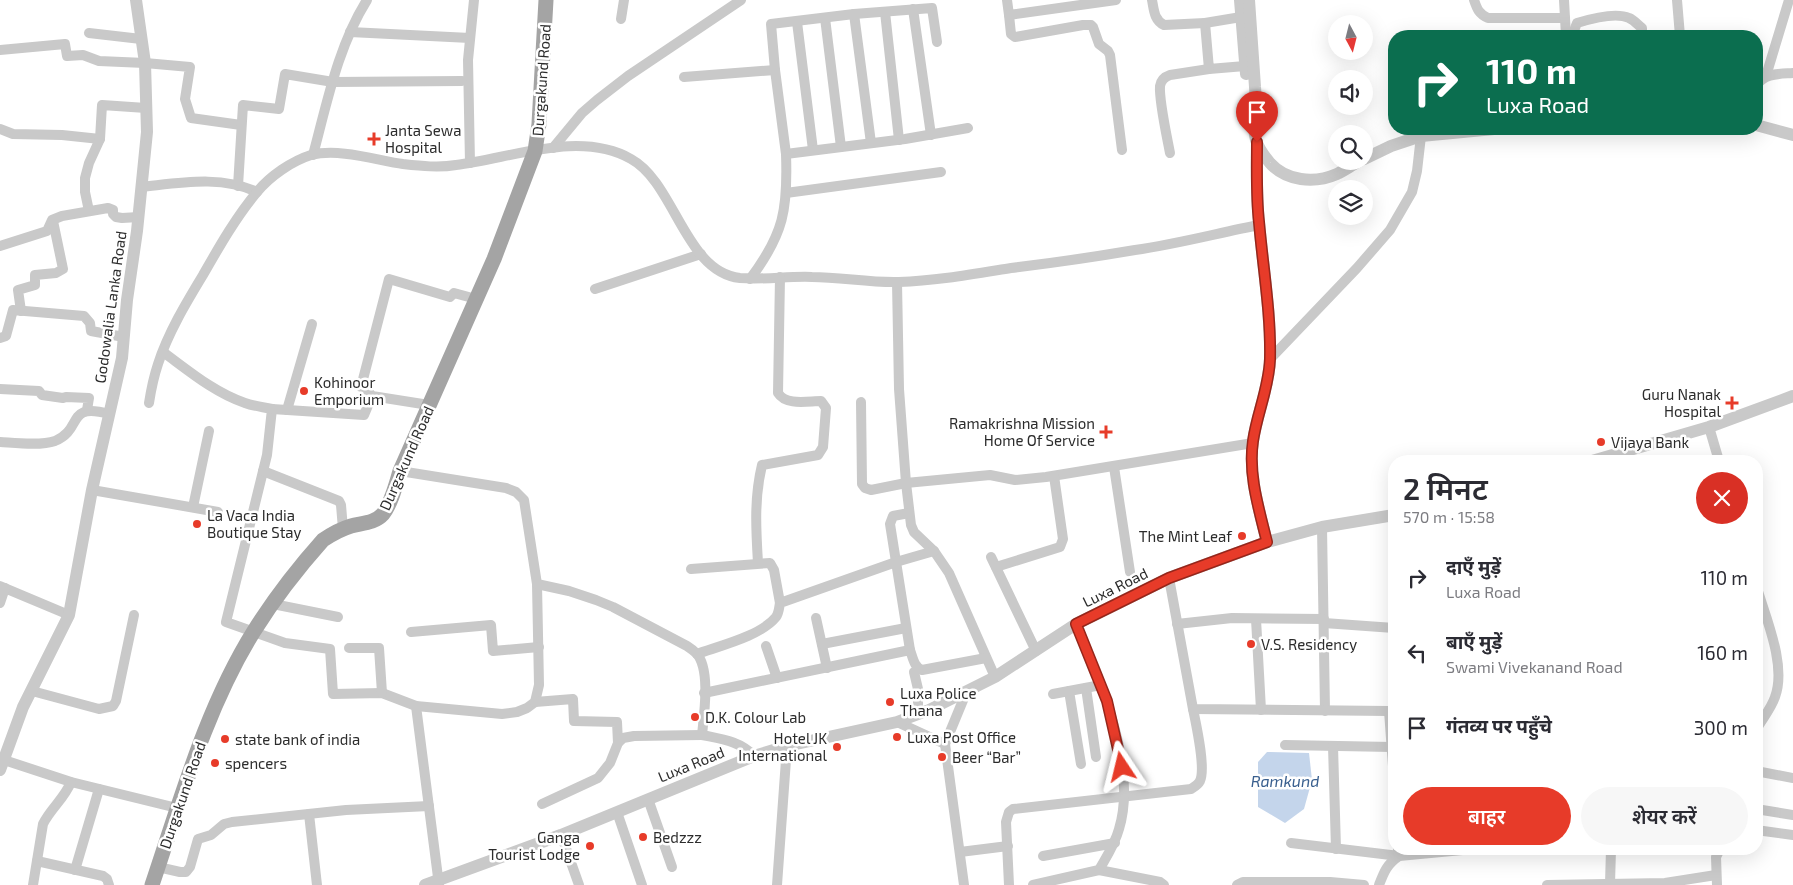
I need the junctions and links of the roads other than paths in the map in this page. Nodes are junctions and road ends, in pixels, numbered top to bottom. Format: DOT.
graph roads {
  1 [pos="136,0"];
  2 [pos="367,0"];
  3 [pos="474,0"];
  4 [pos="546,0"];
  5 [pos="624,0"];
  6 [pos="741,0"];
  7 [pos="893,0"];
  8 [pos="1008,0"];
  9 [pos="1116,0"];
  10 [pos="1152,0"];
  11 [pos="1240,0"];
  12 [pos="1249,0"];
  13 [pos="1474,0"];
  14 [pos="1564,0"];
  15 [pos="1677,0"];
  16 [pos="1790,0"];
  17 [pos="912,9"];
  18 [pos="888,12"];
  19 [pos="854,14"];
  20 [pos="1009,14"];
  21 [pos="825,18"];
  22 [pos="1241,18"];
  23 [pos="1565,18"];
  24 [pos="621,19"];
  25 [pos="796,22"];
  26 [pos="1205,23"];
  27 [pos="1566,30"];
  28 [pos="1574,30"];
  29 [pos="1642,30"];
  30 [pos="1680,30"];
  31 [pos="350,32"];
  32 [pos="89,34"];
  33 [pos="470,38"];
  34 [pos="141,39"];
  35 [pos="938,42"];
  36 [pos="0,50"];
  37 [pos="145,62"];
  38 [pos="1245,66"];
  39 [pos="1209,69"];
  40 [pos="775,70"];
  41 [pos="1793,73"];
  42 [pos="1766,76"];
  43 [pos="684,77"];
  44 [pos="1763,78"];
  45 [pos="462,81"];
  46 [pos="333,82"];
  47 [pos="146,108"];
  48 [pos="1254,108"];
  49 [pos="242,125"];
  50 [pos="1763,127"];
  51 [pos="968,128"];
  52 [pos="0,129"];
  53 [pos="931,134"];
  54 [pos="1431,135"];
  55 [pos="1793,135"];
  56 [pos="1421,136"];
  57 [pos="100,139"];
  58 [pos="899,140"];
  59 [pos="1257,142"];
  60 [pos="871,143"];
  61 [pos="841,147"];
  62 [pos="553,148"];
  63 [pos="813,150"];
  64 [pos="1122,150"];
  65 [pos="534,151"];
  66 [pos="1170,153"];
  67 [pos="786,154"];
  68 [pos="313,155"];
  69 [pos="1373,155"];
  70 [pos="470,163"];
  71 [pos="1344,170"];
  72 [pos="941,172"];
  73 [pos="238,186"];
  74 [pos="142,187"];
  75 [pos="257,192"];
  76 [pos="786,193"];
  77 [pos="90,211"];
  78 [pos="139,217"];
  79 [pos="52,220"];
  80 [pos="1259,225"];
  81 [pos="0,246"];
  82 [pos="701,254"];
  83 [pos="780,277"];
  84 [pos="750,279"];
  85 [pos="897,282"];
  86 [pos="595,289"];
  87 [pos="476,299"];
  88 [pos="20,311"];
  89 [pos="312,324"];
  90 [pos="124,337"];
  91 [pos="0,338"];
  92 [pos="163,352"];
  93 [pos="1270,359"];
  94 [pos="0,389"];
  95 [pos="372,396"];
  96 [pos="1793,396"];
  97 [pos="862,402"];
  98 [pos="149,403"];
  99 [pos="429,405"];
  100 [pos="272,409"];
  101 [pos="87,410"];
  102 [pos="287,410"];
  103 [pos="109,414"];
  104 [pos="1709,427"];
  105 [pos="208,431"];
  106 [pos="0,442"];
  107 [pos="1253,443"];
  108 [pos="1613,455"];
  109 [pos="1717,455"];
  110 [pos="1114,467"];
  111 [pos="263,471"];
  112 [pos="400,471"];
  113 [pos="1054,476"];
  114 [pos="906,483"];
  115 [pos="92,490"];
  116 [pos="193,507"];
  117 [pos="218,512"];
  118 [pos="909,514"];
  119 [pos="1388,516"];
  120 [pos="1322,527"];
  121 [pos="343,529"];
  122 [pos="1267,542"];
  123 [pos="934,551"];
  124 [pos="991,556"];
  125 [pos="896,562"];
  126 [pos="758,563"];
  127 [pos="996,566"];
  128 [pos="691,569"];
  129 [pos="1130,572"];
  130 [pos="1169,578"];
  131 [pos="537,584"];
  132 [pos="2,587"];
  133 [pos="780,602"];
  134 [pos="0,603"];
  135 [pos="273,604"];
  136 [pos="1763,608"];
  137 [pos="69,615"];
  138 [pos="134,615"];
  139 [pos="338,617"];
  140 [pos="816,618"];
  141 [pos="1256,618"];
  142 [pos="1324,621"];
  143 [pos="1076,624"];
  144 [pos="1177,624"];
  145 [pos="1388,627"];
  146 [pos="906,628"];
  147 [pos="254,631"];
  148 [pos="411,632"];
  149 [pos="822,644"];
  150 [pos="766,646"];
  151 [pos="539,647"];
  152 [pos="349,648"];
  153 [pos="910,650"];
  154 [pos="1036,651"];
  155 [pos="697,654"];
  156 [pos="986,658"];
  157 [pos="828,668"];
  158 [pos="914,672"];
  159 [pos="995,677"];
  160 [pos="777,678"];
  161 [pos="1101,685"];
  162 [pos="1086,688"];
  163 [pos="32,691"];
  164 [pos="1069,691"];
  165 [pos="966,692"];
  166 [pos="382,694"];
  167 [pos="704,694"];
  168 [pos="1053,694"];
  169 [pos="535,702"];
  170 [pos="416,706"];
  171 [pos="1193,709"];
  172 [pos="1261,710"];
  173 [pos="1325,711"];
  174 [pos="1388,711"];
  175 [pos="918,714"];
  176 [pos="1763,717"];
  177 [pos="897,722"];
  178 [pos="702,735"];
  179 [pos="618,743"];
  180 [pos="945,744"];
  181 [pos="1285,745"];
  182 [pos="1333,746"];
  183 [pos="1388,747"];
  184 [pos="787,749"];
  185 [pos="754,756"];
  186 [pos="1096,757"];
  187 [pos="1081,764"];
  188 [pos="2,765"];
  189 [pos="1763,773"];
  190 [pos="1793,778"];
  191 [pos="71,782"];
  192 [pos="99,789"];
  193 [pos="1124,796"];
  194 [pos="649,802"];
  195 [pos="542,804"];
  196 [pos="429,806"];
  197 [pos="177,808"];
  198 [pos="1763,810"];
  199 [pos="309,814"];
  200 [pos="618,814"];
  201 [pos="1793,815"];
  202 [pos="1763,831"];
  203 [pos="1793,835"];
  204 [pos="563,840"];
  205 [pos="1115,843"];
  206 [pos="1290,843"];
  207 [pos="1008,846"];
  208 [pos="1336,849"];
  209 [pos="960,852"];
  210 [pos="1388,852"];
  211 [pos="1396,855"];
  212 [pos="1611,855"];
  213 [pos="1717,855"];
  214 [pos="1043,856"];
  215 [pos="37,861"];
  216 [pos="158,867"];
  217 [pos="672,867"];
  218 [pos="75,870"];
  219 [pos="1099,870"];
  220 [pos="1717,880"];
  221 [pos="440,883"];
  222 [pos="1291,884"];
  223 [pos="1330,884"];
  224 [pos="1567,884"];
  225 [pos="1613,884"];
  226 [pos="1665,884"];
  227 [pos="34,885"];
  228 [pos="109,885"];
  229 [pos="152,885"];
  230 [pos="317,885"];
  231 [pos="425,885"];
  232 [pos="579,885"];
  233 [pos="642,885"];
  234 [pos="777,885"];
  235 [pos="964,885"];
  236 [pos="1010,885"];
  237 [pos="1033,885"];
  238 [pos="1164,885"];
  239 [pos="1237,885"];
  240 [pos="1364,885"];
  241 [pos="1379,885"];
  242 [pos="1547,885"];
  1 -- 34 [label="street, Godowalia Lanka Road"];
  2 -- 31 [label="street"];
  3 -- 33 [label="street"];
  4 -- 65 [label="main road, Durgakund Road"];
  5 -- 24 [label="street"];
  6 -- 62 [label="street"];
  7 -- 18 [label="street"];
  8 -- 20 [label="street"];
  9 -- 20 [label="street"];
  10 -- 26 [label="street"];
  11 -- 22 [label="street"];
  12 -- 48 [label="street"];
  13 -- 23 [label="street"];
  14 -- 23 [label="street"];
  15 -- 30 [label="street"];
  16 -- 42 [label="street"];
  17 -- 18 [label="street"];
  17 -- 35 [label="street"];
  17 -- 53 [label="street"];
  18 -- 19 [label="street"];
  18 -- 58 [label="street"];
  19 -- 21 [label="street"];
  19 -- 60 [label="street"];
  20 -- 64 [label="street"];
  21 -- 25 [label="street"];
  21 -- 61 [label="street"];
  22 -- 26 [label="street"];
  22 -- 38 [label="street"];
  23 -- 27 [label="street"];
  25 -- 40 [label="street"];
  25 -- 63 [label="street"];
  26 -- 39 [label="street"];
  28 -- 29 [label="street"];
  31 -- 33 [label="street"];
  31 -- 46 [label="street"];
  32 -- 34 [label="street"];
  33 -- 70 [label="street"];
  34 -- 37 [label="street, Godowalia Lanka Road"];
  36 -- 37 [label="street"];
  37 -- 47 [label="street, Godowalia Lanka Road"];
  37 -- 49 [label="street"];
  38 -- 39 [label="street"];
  38 -- 48 [label="street"];
  39 -- 66 [label="street"];
  40 -- 43 [label="street"];
  40 -- 67 [label="street"];
  41 -- 42 [label="street"];
  42 -- 44 [label="street"];
  45 -- 46 [label="street"];
  46 -- 49 [label="street"];
  46 -- 68 [label="street"];
  47 -- 57 [label="street"];
  47 -- 74 [label="street, Godowalia Lanka Road"];
  48 -- 59 [label="street"];
  49 -- 73 [label="street"];
  50 -- 55 [label="street"];
  51 -- 53 [label="street"];
  52 -- 57 [label="street"];
  53 -- 58 [label="street"];
  54 -- 56 [label="street"];
  56 -- 69 [label="street"];
  56 -- 93 [label="street"];
  57 -- 77 [label="street"];
  58 -- 60 [label="street"];
  59 -- 71 [label="street"];
  59 -- 80 [label="street"];
  60 -- 61 [label="street"];
  61 -- 63 [label="street"];
  62 -- 65 [label="street"];
  62 -- 82 [label="street"];
  63 -- 67 [label="street"];
  65 -- 70 [label="street"];
  65 -- 87 [label="main road, Durgakund Road"];
  67 -- 76 [label="street"];
  68 -- 70 [label="street"];
  68 -- 75 [label="street"];
  72 -- 76 [label="street"];
  73 -- 74 [label="street"];
  73 -- 75 [label="street"];
  74 -- 78 [label="street, Godowalia Lanka Road"];
  75 -- 92 [label="street"];
  76 -- 84 [label="street"];
  77 -- 78 [label="street"];
  77 -- 79 [label="street"];
  78 -- 90 [label="street, Godowalia Lanka Road"];
  79 -- 81 [label="street"];
  79 -- 88 [label="street"];
  80 -- 85 [label="street"];
  80 -- 93 [label="street"];
  82 -- 84 [label="street"];
  82 -- 86 [label="street"];
  83 -- 84 [label="street"];
  83 -- 85 [label="street"];
  83 -- 126 [label="street"];
  85 -- 114 [label="street"];
  87 -- 95 [label="street"];
  87 -- 99 [label="main road, Durgakund Road"];
  88 -- 90 [label="street"];
  88 -- 91 [label="street"];
  89 -- 102 [label="street"];
  90 -- 103 [label="street, Godowalia Lanka Road"];
  92 -- 98 [label="street"];
  92 -- 100 [label="street"];
  93 -- 107 [label="street"];
  94 -- 101 [label="street"];
  95 -- 99 [label="street"];
  95 -- 102 [label="street"];
  96 -- 104 [label="street"];
  97 -- 114 [label="street"];
  99 -- 112 [label="main road, Durgakund Road"];
  100 -- 102 [label="street"];
  100 -- 111 [label="street"];
  101 -- 103 [label="street"];
  101 -- 106 [label="street"];
  103 -- 115 [label="street, Godowalia Lanka Road"];
  104 -- 108 [label="street"];
  104 -- 109 [label="street"];
  105 -- 116 [label="street"];
  107 -- 110 [label="street"];
  107 -- 122 [label="street"];
  110 -- 113 [label="street"];
  110 -- 129 [label="street"];
  111 -- 121 [label="street"];
  111 -- 147 [label="street"];
  112 -- 121 [label="main road, Durgakund Road"];
  112 -- 131 [label="street"];
  113 -- 114 [label="street"];
  113 -- 127 [label="street"];
  114 -- 118 [label="street"];
  115 -- 116 [label="street"];
  115 -- 137 [label="street, Godowalia Lanka Road"];
  116 -- 117 [label="street"];
  118 -- 123 [label="street"];
  118 -- 125 [label="street"];
  119 -- 120 [label="street, Luxa Road"];
  120 -- 122 [label="street, Luxa Road"];
  120 -- 142 [label="street"];
  121 -- 135 [label="main road, Durgakund Road"];
  122 -- 130 [label="street, Luxa Road"];
  123 -- 125 [label="street"];
  123 -- 156 [label="street"];
  124 -- 127 [label="street"];
  125 -- 133 [label="street"];
  125 -- 146 [label="street"];
  126 -- 128 [label="street"];
  126 -- 133 [label="street"];
  127 -- 154 [label="street"];
  130 -- 143 [label="street, Luxa Road"];
  130 -- 144 [label="street"];
  131 -- 151 [label="street"];
  131 -- 155 [label="street"];
  132 -- 134 [label="street"];
  132 -- 137 [label="street"];
  133 -- 155 [label="street"];
  135 -- 139 [label="street"];
  135 -- 147 [label="main road, Durgakund Road"];
  136 -- 176 [label="street"];
  137 -- 163 [label="street, Godowalia Lanka Road"];
  138 -- 163 [label="street"];
  140 -- 149 [label="street"];
  141 -- 142 [label="street"];
  141 -- 144 [label="street"];
  141 -- 172 [label="street"];
  142 -- 145 [label="street"];
  142 -- 173 [label="street"];
  143 -- 154 [label="street, Luxa Road"];
  143 -- 161 [label="street"];
  144 -- 171 [label="street"];
  146 -- 149 [label="street"];
  146 -- 153 [label="street"];
  147 -- 166 [label="street"];
  147 -- 197 [label="main road, Durgakund Road"];
  148 -- 151 [label="street"];
  149 -- 157 [label="street"];
  150 -- 160 [label="street"];
  151 -- 169 [label="street"];
  152 -- 166 [label="street"];
  153 -- 156 [label="street"];
  153 -- 157 [label="street"];
  154 -- 159 [label="street, Luxa Road"];
  155 -- 167 [label="street"];
  156 -- 159 [label="street"];
  157 -- 160 [label="street"];
  158 -- 175 [label="street"];
  159 -- 165 [label="street, Luxa Road"];
  160 -- 167 [label="street"];
  161 -- 162 [label="street"];
  161 -- 193 [label="street"];
  162 -- 164 [label="street"];
  162 -- 186 [label="street"];
  163 -- 188 [label="street, Godowalia Lanka Road"];
  164 -- 168 [label="street"];
  164 -- 187 [label="street"];
  165 -- 175 [label="street, Luxa Road"];
  165 -- 180 [label="street"];
  166 -- 170 [label="street"];
  167 -- 178 [label="street"];
  169 -- 170 [label="street"];
  169 -- 179 [label="street"];
  170 -- 196 [label="street"];
  171 -- 172 [label="street"];
  171 -- 193 [label="street"];
  172 -- 173 [label="street"];
  173 -- 174 [label="street"];
  175 -- 177 [label="street, Luxa Road"];
  177 -- 180 [label="street"];
  177 -- 184 [label="street, Luxa Road"];
  178 -- 179 [label="street"];
  178 -- 185 [label="street"];
  179 -- 195 [label="street"];
  180 -- 209 [label="street"];
  181 -- 182 [label="street"];
  182 -- 183 [label="street"];
  182 -- 208 [label="street"];
  184 -- 185 [label="street, Luxa Road"];
  184 -- 194 [label="street"];
  184 -- 234 [label="street"];
  185 -- 194 [label="street, Luxa Road"];
  188 -- 191 [label="street"];
  189 -- 190 [label="street"];
  191 -- 192 [label="street"];
  191 -- 215 [label="street"];
  192 -- 197 [label="street"];
  192 -- 218 [label="street"];
  193 -- 205 [label="street"];
  193 -- 207 [label="street"];
  194 -- 200 [label="street, Luxa Road"];
  194 -- 217 [label="street"];
  196 -- 199 [label="street"];
  196 -- 221 [label="street"];
  197 -- 216 [label="main road, Durgakund Road"];
  198 -- 201 [label="street"];
  199 -- 216 [label="street"];
  199 -- 230 [label="street"];
  200 -- 204 [label="street"];
  200 -- 221 [label="street, Luxa Road"];
  200 -- 233 [label="street"];
  202 -- 203 [label="street"];
  204 -- 221 [label="street"];
  204 -- 232 [label="street"];
  205 -- 214 [label="street"];
  205 -- 219 [label="street"];
  206 -- 208 [label="street"];
  207 -- 209 [label="street"];
  207 -- 236 [label="street"];
  208 -- 210 [label="street"];
  209 -- 235 [label="street"];
  211 -- 241 [label="street"];
  212 -- 225 [label="street"];
  213 -- 220 [label="street"];
  215 -- 218 [label="street"];
  215 -- 227 [label="street"];
  216 -- 229 [label="main road, Durgakund Road"];
  218 -- 228 [label="street"];
  219 -- 237 [label="street"];
  219 -- 238 [label="street"];
  220 -- 226 [label="street"];
  221 -- 231 [label="street, Luxa Road"];
  222 -- 223 [label="street"];
  222 -- 239 [label="street"];
  223 -- 240 [label="street"];
  224 -- 225 [label="street"];
  224 -- 242 [label="street"];
  225 -- 226 [label="street"];
}
